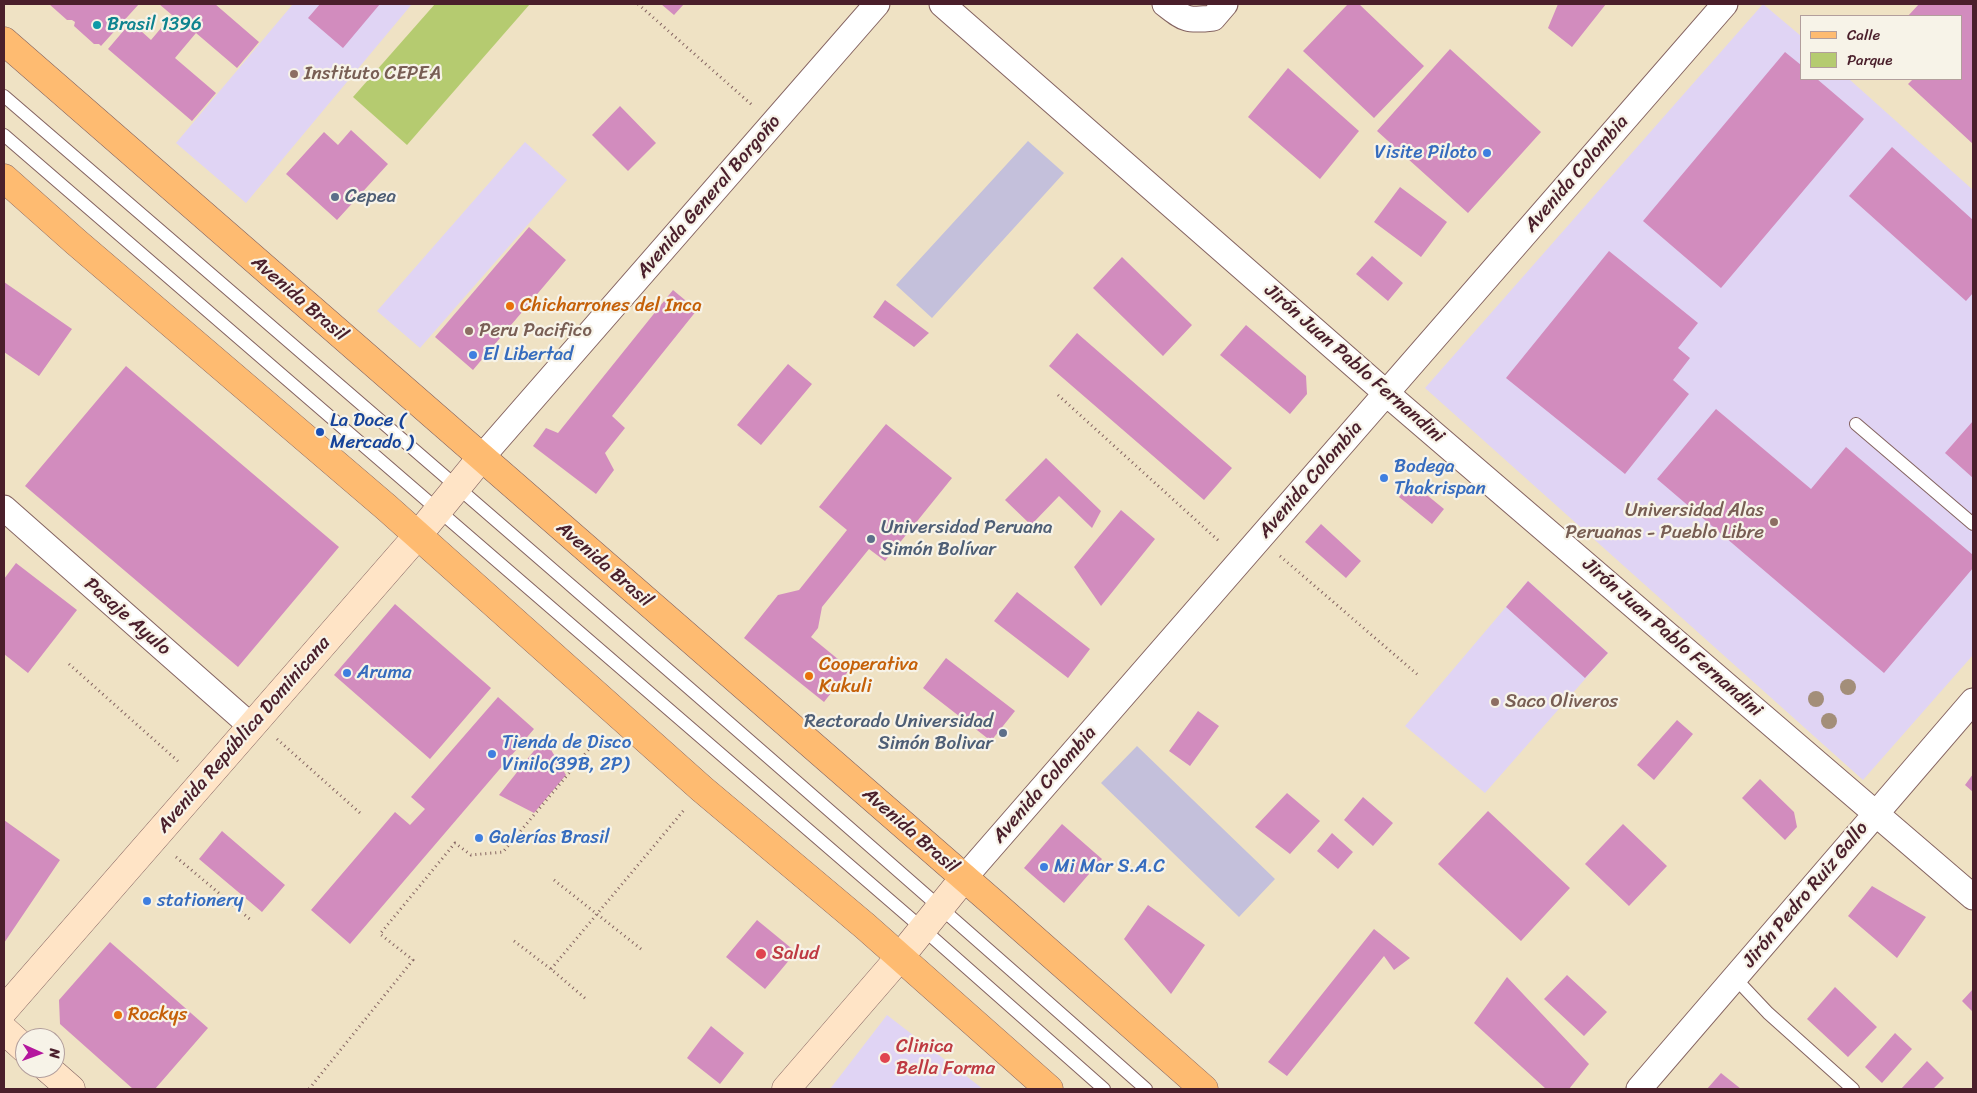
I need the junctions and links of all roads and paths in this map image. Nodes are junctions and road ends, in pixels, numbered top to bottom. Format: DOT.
graph roads {
  1 [pos="638,4"];
  2 [pos="877,4"];
  3 [pos="942,4"];
  4 [pos="1165,4"];
  5 [pos="1225,4"];
  6 [pos="1725,4"];
  7 [pos="4,41"];
  8 [pos="4,96"];
  9 [pos="773,124"];
  10 [pos="4,135"];
  11 [pos="4,178"];
  12 [pos="1386,393"];
  13 [pos="1058,395"];
  14 [pos="1856,424"];
  15 [pos="482,458"];
  16 [pos="458,487"];
  17 [pos="4,508"];
  18 [pos="438,510"];
  19 [pos="1973,524"];
  20 [pos="418,535"];
  21 [pos="1260,539"];
  22 [pos="1241,560"];
  23 [pos="69,664"];
  24 [pos="1418,675"];
  25 [pos="1973,701"];
  26 [pos="618,714"];
  27 [pos="254,724"];
  28 [pos="202,783"];
  29 [pos="702,789"];
  30 [pos="360,813"];
  31 [pos="1875,813"];
  32 [pos="154,838"];
  33 [pos="964,878"];
  34 [pos="554,880"];
  35 [pos="1973,897"];
  36 [pos="940,907"];
  37 [pos="597,914"];
  38 [pos="252,921"];
  39 [pos="923,930"];
  40 [pos="514,941"];
  41 [pos="641,949"];
  42 [pos="900,957"];
  43 [pos="551,969"];
  44 [pos="1735,978"];
  45 [pos="586,998"];
  46 [pos="4,1010"];
  47 [pos="4,1030"];
  48 [pos="15,1040"];
  49 [pos="58,1078"];
  50 [pos="71,1089"];
  51 [pos="309,1089"];
  52 [pos="786,1089"];
  53 [pos="1049,1089"];
  54 [pos="1104,1089"];
  55 [pos="1146,1089"];
  56 [pos="1204,1089"];
  57 [pos="1639,1089"];
  58 [pos="1853,1089"];
  1 -- 9 [label="path"];
  2 -- 9 [label="street, Avenida General Borgoño"];
  3 -- 12 [label="street, Jirón Juan Pablo Fernandini"];
  4 -- 5 [label="street"];
  6 -- 12 [label="street, Avenida Colombia"];
  7 -- 15 [label="main road, Avenida Brasil"];
  8 -- 16 [label="lane, Avenida Brasil"];
  9 -- 15 [label="street, Avenida General Borgoño"];
  10 -- 18 [label="lane"];
  11 -- 20 [label="main road"];
  12 -- 21 [label="street, Avenida Colombia"];
  12 -- 31 [label="street, Jirón Juan Pablo Fernandini"];
  13 -- 22 [label="path"];
  14 -- 19 [label="lane"];
  15 -- 16 [label="street, Avenida República Dominicana"];
  15 -- 33 [label="main road, Avenida Brasil"];
  16 -- 18 [label="street, Avenida República Dominicana"];
  16 -- 36 [label="lane, Avenida Brasil"];
  17 -- 27 [label="street, Pasaje Ayulo"];
  18 -- 20 [label="street, Avenida República Dominicana"];
  18 -- 39 [label="lane"];
  20 -- 26 [label="main road"];
  20 -- 27 [label="street, Avenida República Dominicana"];
  21 -- 22 [label="street, Avenida Colombia"];
  21 -- 24 [label="path"];
  22 -- 33 [label="street, Avenida Colombia"];
  23 -- 28 [label="path"];
  25 -- 31 [label="street, Jirón Pedro Ruiz Gallo"];
  26 -- 29 [label="main road"];
  26 -- 51 [label="path"];
  27 -- 28 [label="street, Avenida República Dominicana"];
  27 -- 30 [label="path"];
  28 -- 32 [label="street, Avenida República Dominicana"];
  29 -- 37 [label="path"];
  29 -- 42 [label="main road"];
  31 -- 35 [label="street, Jirón Juan Pablo Fernandini"];
  31 -- 44 [label="street, Jirón Pedro Ruiz Gallo"];
  32 -- 38 [label="path"];
  32 -- 46 [label="street, Avenida República Dominicana"];
  33 -- 36 [label="street, Avenida Colombia"];
  33 -- 56 [label="main road, Avenida Brasil"];
  34 -- 37 [label="path"];
  36 -- 39 [label="street, Avenida Colombia"];
  36 -- 55 [label="lane, Avenida Brasil"];
  37 -- 41 [label="path"];
  37 -- 43 [label="path"];
  39 -- 42 [label="street, Avenida Colombia"];
  39 -- 54 [label="lane"];
  40 -- 43 [label="path"];
  42 -- 52 [label="street, Avenida Colombia"];
  42 -- 53 [label="main road"];
  43 -- 45 [label="path"];
  44 -- 57 [label="street, Jirón Pedro Ruiz Gallo"];
  44 -- 58 [label="lane"];
  47 -- 48 [label="street"];
  49 -- 50 [label="street"];
}
